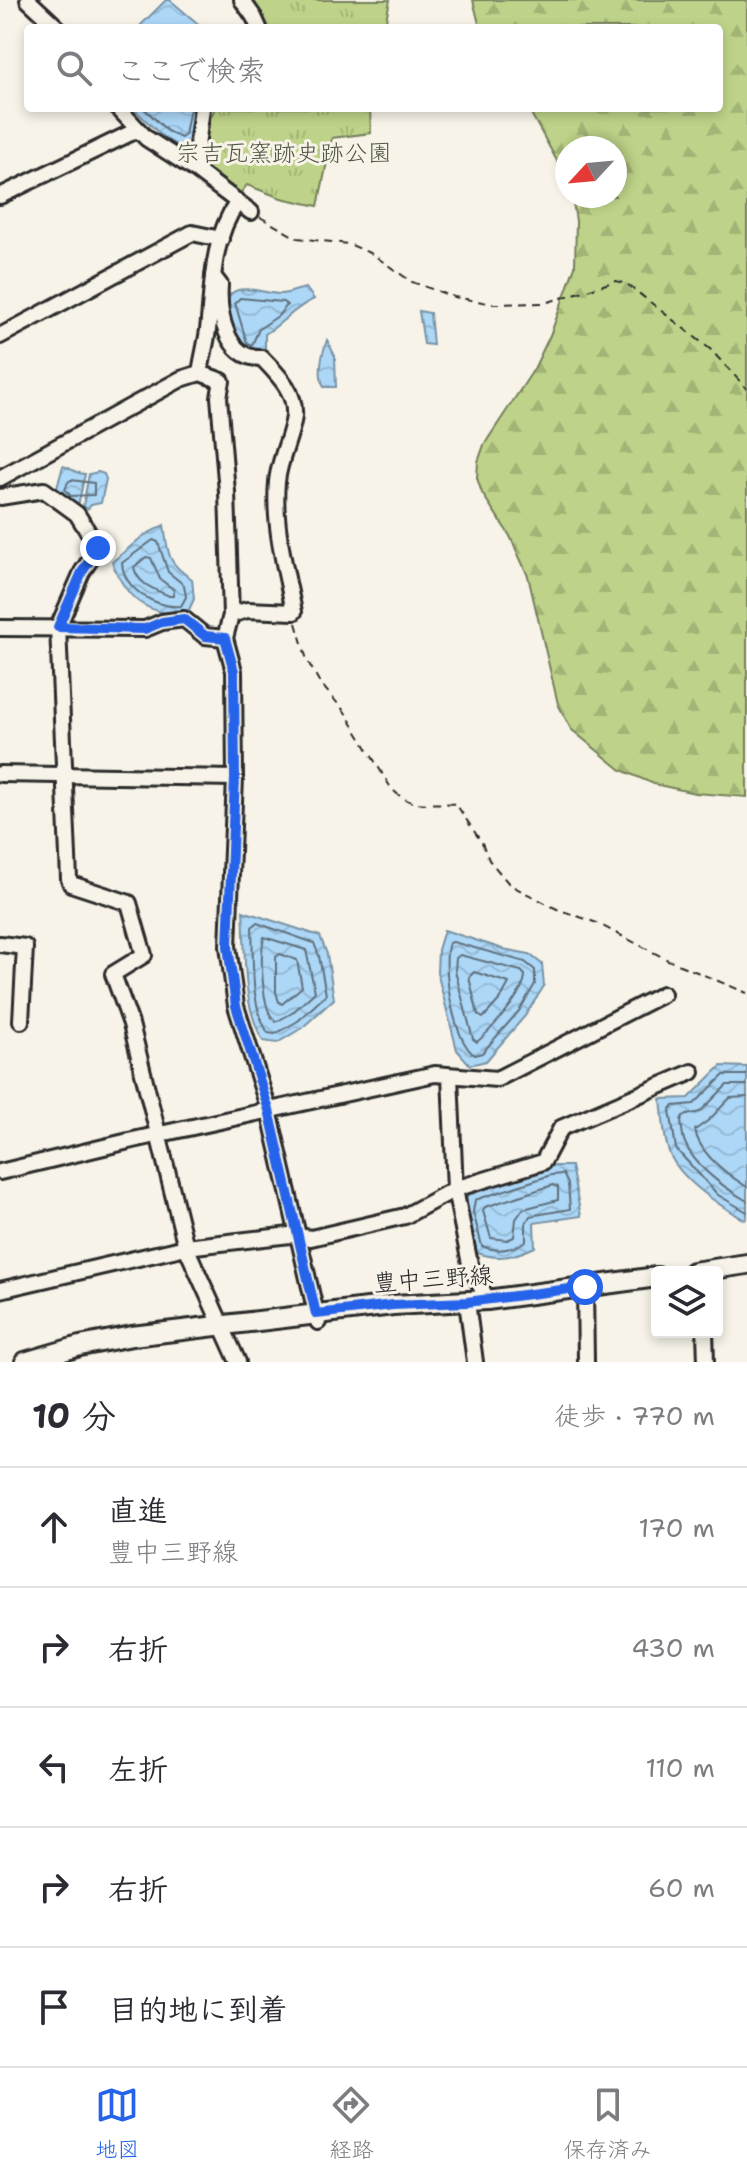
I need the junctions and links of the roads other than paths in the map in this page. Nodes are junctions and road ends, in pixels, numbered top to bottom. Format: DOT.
graph roads {
  1 [pos="28,0"];
  2 [pos="242,0"];
  3 [pos="54,24"];
  4 [pos="257,24"];
  5 [pos="121,112"];
  6 [pos="201,112"];
  7 [pos="137,130"];
  8 [pos="194,169"];
  9 [pos="0,196"];
  10 [pos="237,203"];
  11 [pos="251,212"];
  12 [pos="221,239"];
  13 [pos="213,276"];
  14 [pos="0,336"];
  15 [pos="200,373"];
  16 [pos="0,478"];
  17 [pos="0,497"];
  18 [pos="231,615"];
  19 [pos="58,627"];
  20 [pos="0,628"];
  21 [pos="225,638"];
  22 [pos="0,774"];
  23 [pos="66,775"];
  24 [pos="235,778"];
  25 [pos="0,944"];
  26 [pos="663,994"];
  27 [pos="21,1021"];
  28 [pos="692,1072"];
  29 [pos="450,1076"];
  30 [pos="269,1112"];
  31 [pos="158,1135"];
  32 [pos="0,1172"];
  33 [pos="455,1189"];
  34 [pos="298,1236"];
  35 [pos="186,1247"];
  36 [pos="747,1264"];
  37 [pos="723,1268"];
  38 [pos="651,1278"];
  39 [pos="585,1287"];
  40 [pos="0,1290"];
  41 [pos="487,1300"];
  42 [pos="467,1302"];
  43 [pos="317,1318"];
  44 [pos="221,1325"];
  45 [pos="705,1338"];
  46 [pos="25,1362"];
  47 [pos="238,1362"];
  48 [pos="475,1362"];
  49 [pos="585,1362"];
  50 [pos="706,1362"];
  1 -- 3 [label="street"];
  2 -- 4 [label="street"];
  5 -- 7 [label="street"];
  6 -- 8 [label="street"];
  7 -- 8 [label="street"];
  7 -- 9 [label="street"];
  8 -- 10 [label="street"];
  10 -- 11 [label="street"];
  10 -- 12 [label="street"];
  12 -- 13 [label="street"];
  12 -- 14 [label="street"];
  13 -- 15 [label="street"];
  13 -- 18 [label="street"];
  15 -- 16 [label="street"];
  15 -- 18 [label="street"];
  17 -- 19 [label="street"];
  18 -- 21 [label="street"];
  19 -- 20 [label="street"];
  19 -- 21 [label="street"];
  19 -- 23 [label="street"];
  21 -- 24 [label="street"];
  22 -- 23 [label="street"];
  23 -- 24 [label="street"];
  23 -- 31 [label="street"];
  24 -- 30 [label="street"];
  25 -- 27 [label="street"];
  26 -- 29 [label="street"];
  28 -- 33 [label="street"];
  29 -- 30 [label="street"];
  29 -- 33 [label="street"];
  30 -- 31 [label="street"];
  30 -- 34 [label="street"];
  31 -- 32 [label="street"];
  31 -- 35 [label="street"];
  33 -- 34 [label="street"];
  33 -- 41 [label="street"];
  34 -- 35 [label="street"];
  34 -- 43 [label="street"];
  35 -- 40 [label="street"];
  35 -- 44 [label="street"];
  36 -- 37 [label="main road"];
  38 -- 39 [label="main road, 豊中三野線"];
  39 -- 41 [label="main road, 豊中三野線"];
  39 -- 49 [label="street"];
  41 -- 42 [label="main road, 豊中三野線"];
  42 -- 43 [label="main road, 豊中三野線"];
  42 -- 48 [label="street"];
  43 -- 44 [label="main road, 豊中三野線"];
  44 -- 46 [label="main road, 豊中三野線"];
  44 -- 47 [label="street"];
  45 -- 50 [label="street"];
}
